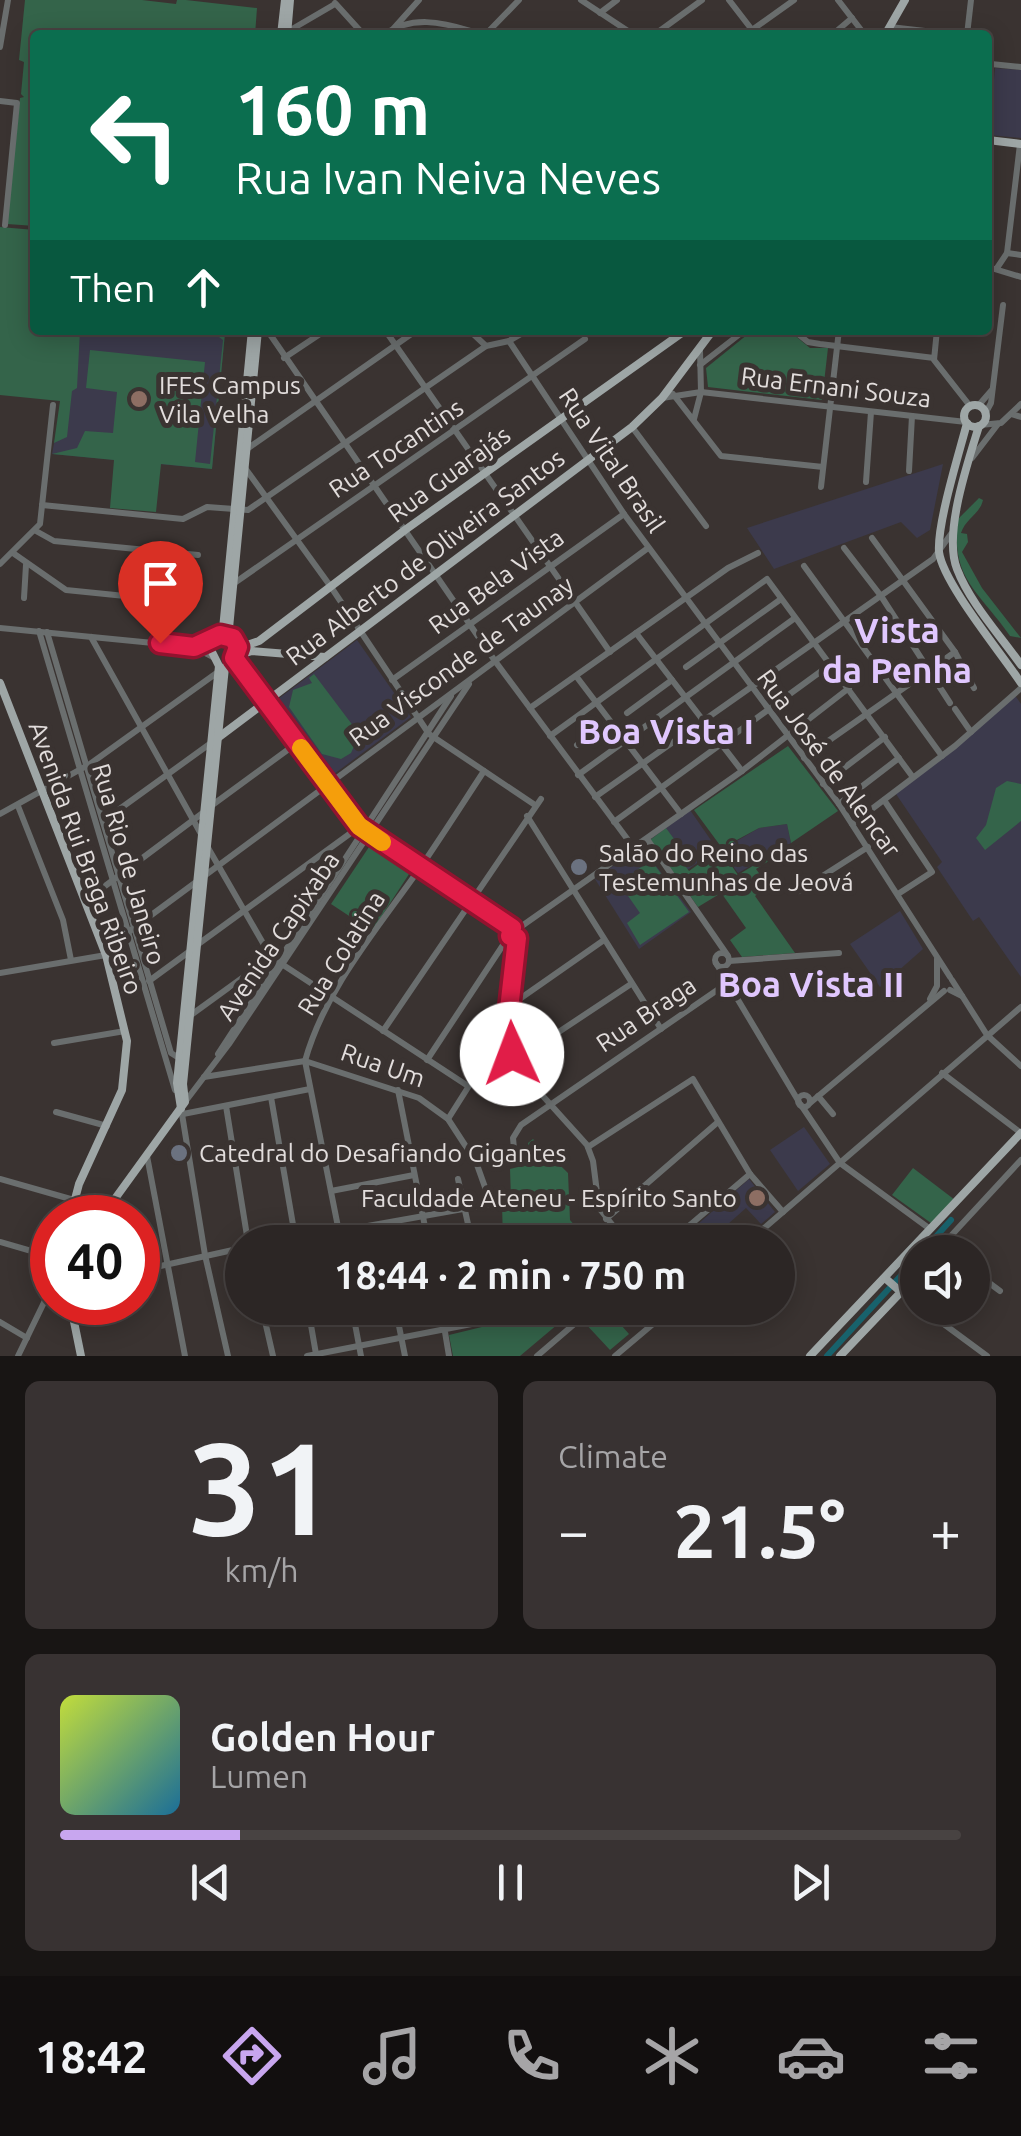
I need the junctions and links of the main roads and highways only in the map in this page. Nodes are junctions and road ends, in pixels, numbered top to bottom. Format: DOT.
graph roads {
  1 [pos="288,0"];
  2 [pos="905,0"];
  3 [pos="286,30"];
  4 [pos="889,30"];
  5 [pos="992,140"];
  6 [pos="1020,144"];
  7 [pos="254,335"];
  8 [pos="679,335"];
  9 [pos="710,335"];
  10 [pos="982,420"];
  11 [pos="967,422"];
  12 [pos="230,585"];
  13 [pos="216,637"];
  14 [pos="234,639"];
  15 [pos="262,639"];
  16 [pos="263,652"];
  17 [pos="214,658"];
  18 [pos="233,658"];
  19 [pos="325,658"];
  20 [pos="1021,665"];
  21 [pos="0,683"];
  22 [pos="1021,685"];
  23 [pos="215,740"];
  24 [pos="208,809"];
  25 [pos="200,879"];
  26 [pos="194,948"];
  27 [pos="182,1106"];
  28 [pos="1021,1133"];
  29 [pos="76,1195"];
  30 [pos="117,1195"];
  31 [pos="893,1285"];
  32 [pos="74,1325"];
  33 [pos="80,1356"];
  34 [pos="810,1356"];
  35 [pos="840,1356"];
  1 -- 3 [label="main road"];
  2 -- 4 [label="main road"];
  5 -- 6 [label="main road"];
  7 -- 12 [label="main road"];
  8 -- 15 [label="main road, Rua Guarajás"];
  9 -- 19 [label="main road, Rua Alberto de Oliveira Santos"];
  10 -- 11 [label="main road"];
  10 -- 11 [label="main road"];
  10 -- 20 [label="main road"];
  11 -- 22 [label="main road"];
  12 -- 13 [label="main road"];
  12 -- 14 [label="main road"];
  13 -- 14 [label="main road"];
  13 -- 17 [label="main road"];
  14 -- 15 [label="main road"];
  14 -- 18 [label="main road"];
  15 -- 16 [label="main road"];
  16 -- 18 [label="main road"];
  16 -- 19 [label="main road"];
  17 -- 18 [label="main road"];
  17 -- 23 [label="main road"];
  18 -- 23 [label="main road"];
  19 -- 23 [label="main road, Rua Alberto de Oliveira Santos"];
  21 -- 29 [label="main road, Avenida Rui Braga Ribeiro"];
  23 -- 24 [label="main road"];
  24 -- 25 [label="main road"];
  24 -- 25 [label="main road"];
  25 -- 26 [label="main road"];
  26 -- 27 [label="main road"];
  26 -- 27 [label="main road"];
  27 -- 30 [label="main road, Avenida Capixaba"];
  28 -- 31 [label="main road"];
  31 -- 34 [label="main road"];
  31 -- 35 [label="main road"];
  32 -- 33 [label="main road"];
}
